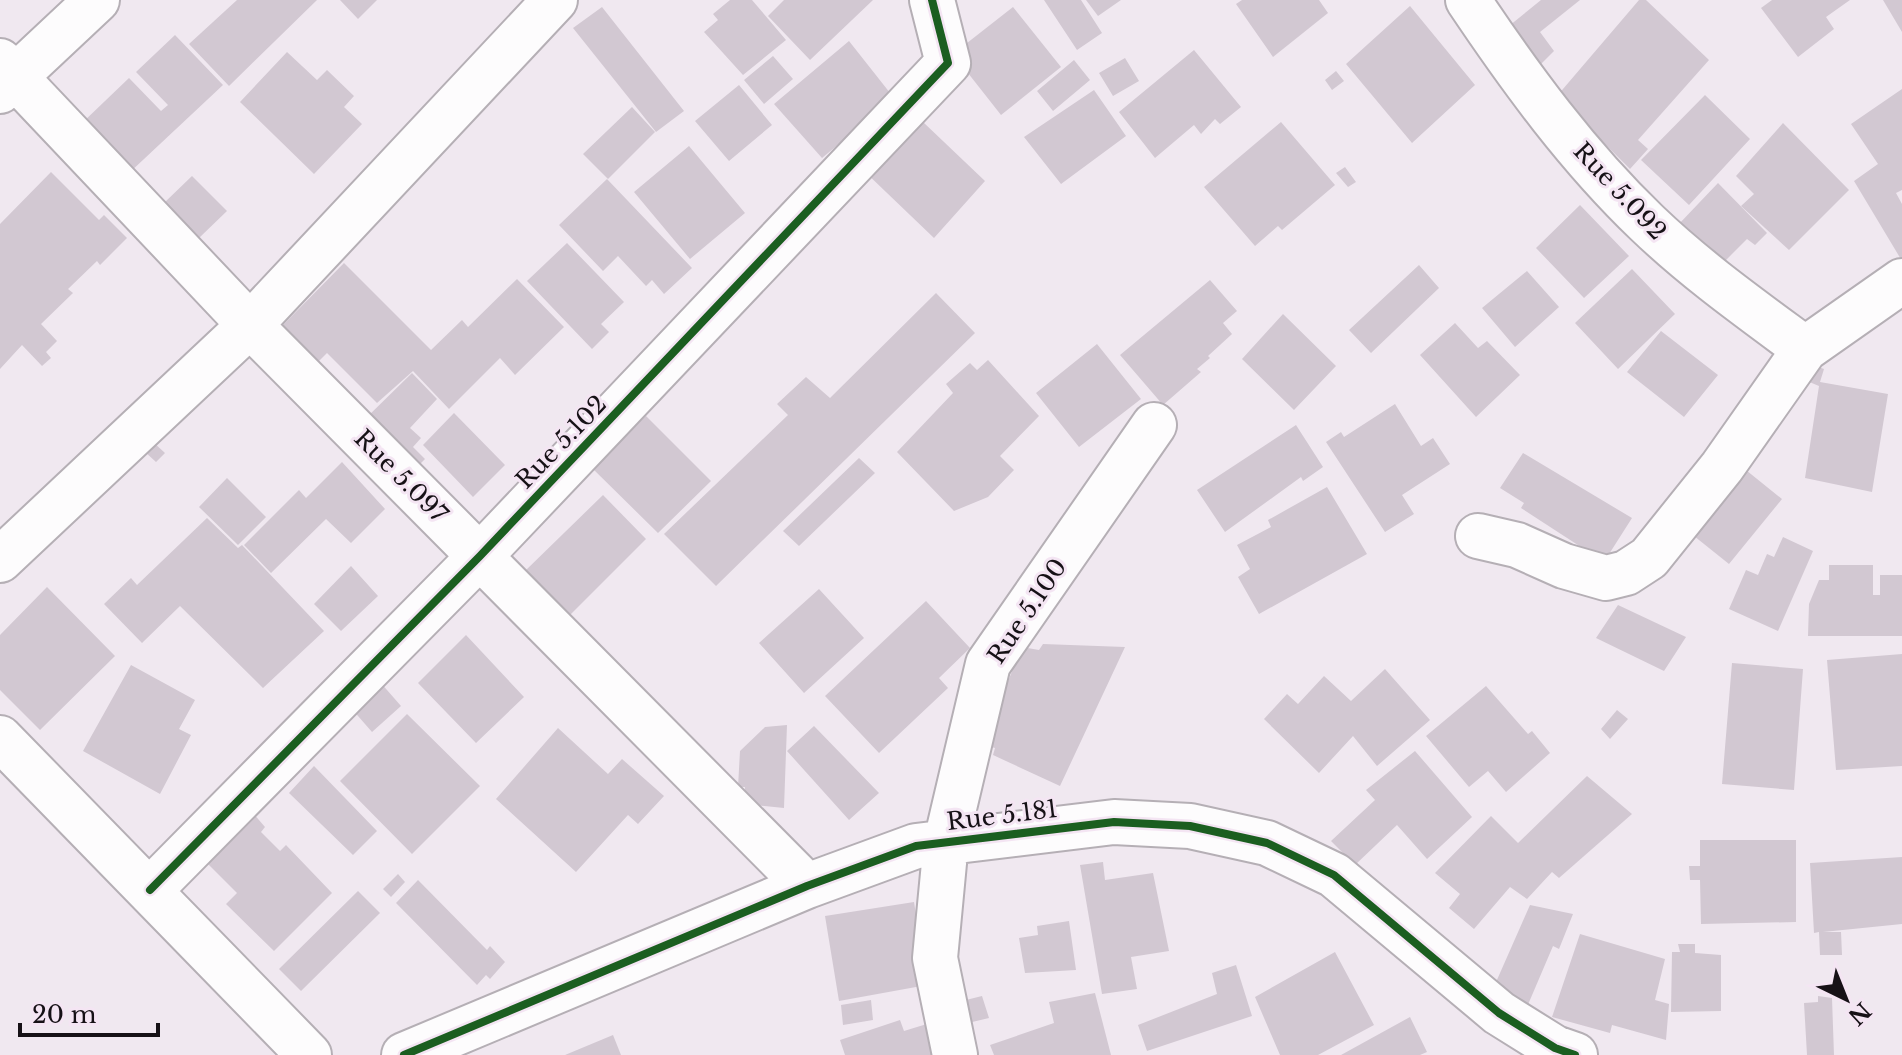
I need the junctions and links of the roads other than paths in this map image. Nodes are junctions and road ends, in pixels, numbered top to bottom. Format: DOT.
graph roads {
  1 [pos="97,0"];
  2 [pos="555,0"];
  3 [pos="932,0"];
  4 [pos="1468,0"];
  5 [pos="5,76"];
  6 [pos="1902,281"];
  7 [pos="250,325"];
  8 [pos="1805,349"];
  9 [pos="1154,425"];
  10 [pos="1478,536"];
  11 [pos="480,556"];
  12 [pos="0,560"];
  13 [pos="0,738"];
  14 [pos="946,842"];
  15 [pos="807,886"];
  16 [pos="150,890"];
  17 [pos="309,1055"];
  18 [pos="404,1055"];
  19 [pos="955,1055"];
  20 [pos="1575,1055"];
  1 -- 5 [label="street"];
  2 -- 7 [label="street"];
  3 -- 11 [label="street, Rue 5.102"];
  4 -- 8 [label="street, Rue 5.092"];
  5 -- 7 [label="street, Rue 5.097"];
  6 -- 8 [label="street"];
  7 -- 11 [label="street, Rue 5.097"];
  7 -- 12 [label="street"];
  8 -- 10 [label="street"];
  9 -- 14 [label="street, Rue 5.100"];
  11 -- 15 [label="street, Rue 5.097"];
  11 -- 16 [label="street, Rue 5.102"];
  13 -- 16 [label="street"];
  14 -- 15 [label="street, Rue 5.181"];
  14 -- 19 [label="street, Rue 5.100"];
  14 -- 20 [label="street, Rue 5.181"];
  15 -- 18 [label="street, Rue 5.181"];
  16 -- 17 [label="street"];
}
